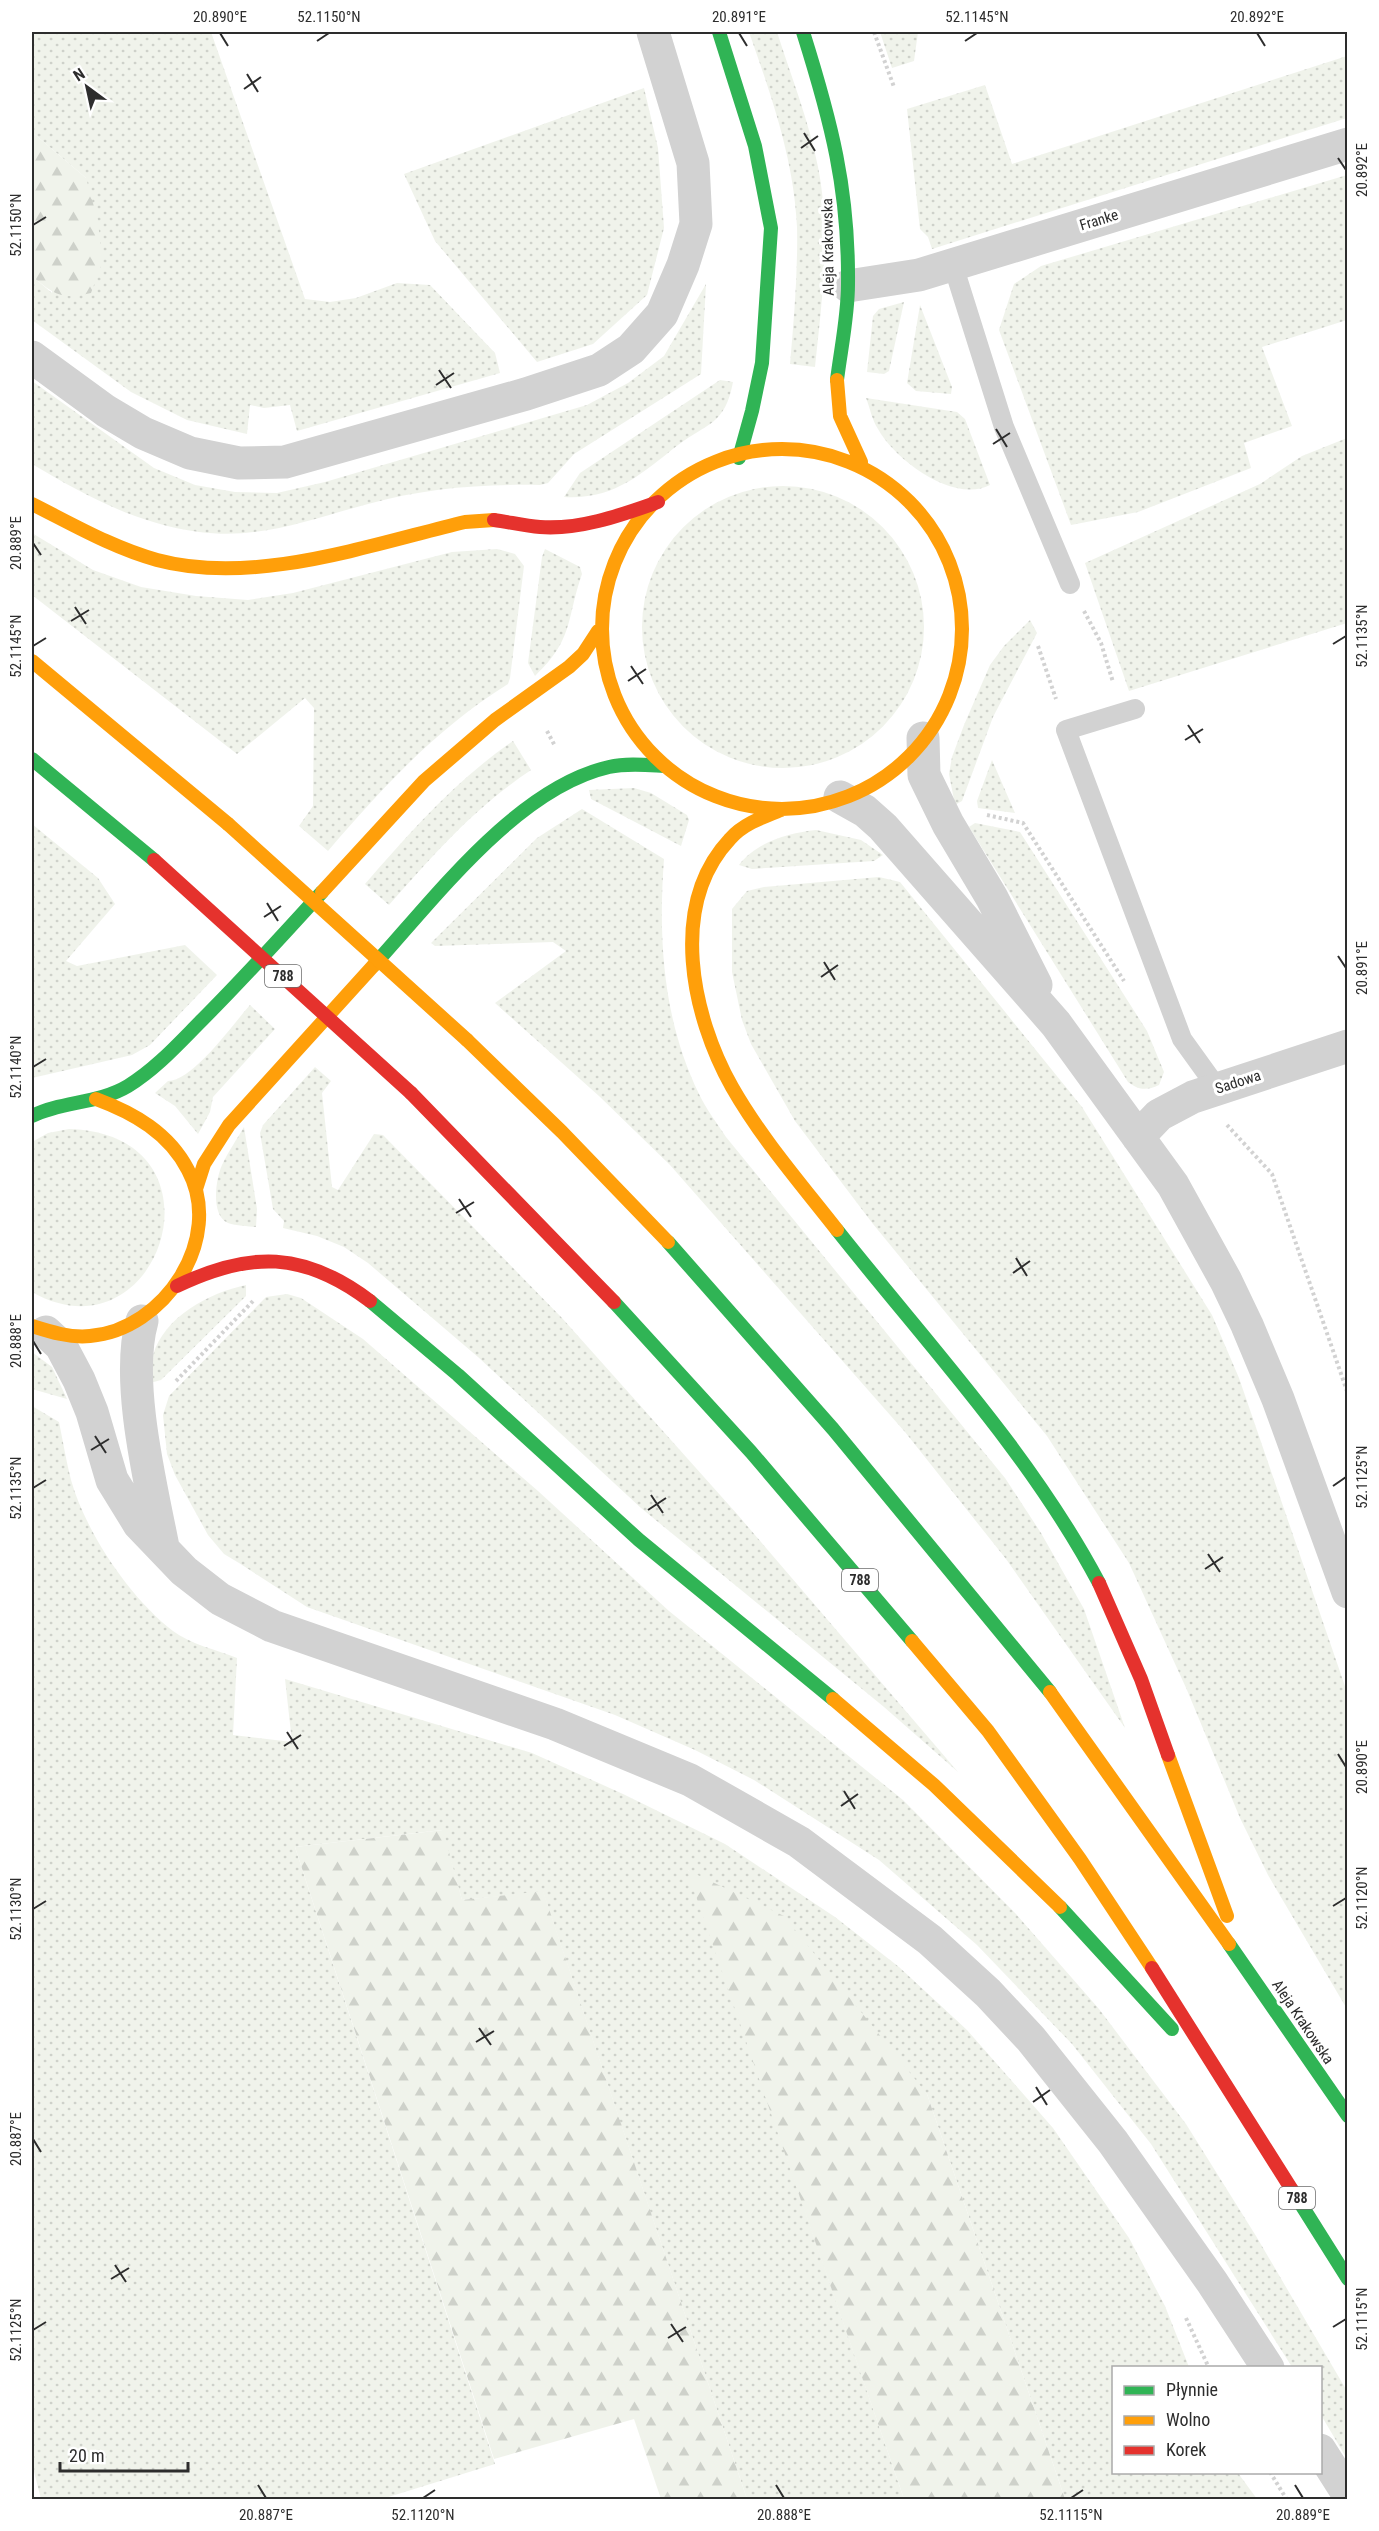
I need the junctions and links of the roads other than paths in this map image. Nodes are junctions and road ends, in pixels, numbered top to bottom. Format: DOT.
graph roads {
  1 [pos="653,32"];
  2 [pos="719,32"];
  3 [pos="803,32"];
  4 [pos="1347,144"];
  5 [pos="953,265"];
  6 [pos="848,286"];
  7 [pos="32,357"];
  8 [pos="738,458"];
  9 [pos="861,462"];
  10 [pos="658,502"];
  11 [pos="32,504"];
  12 [pos="1070,584"];
  13 [pos="598,631"];
  14 [pos="32,661"];
  15 [pos="1129,710"];
  16 [pos="923,738"];
  17 [pos="32,759"];
  18 [pos="664,766"];
  19 [pos="840,797"];
  20 [pos="781,810"];
  21 [pos="1056,1024"];
  22 [pos="1347,1046"];
  23 [pos="1218,1089"];
  24 [pos="96,1099"];
  25 [pos="32,1116"];
  26 [pos="1138,1137"];
  27 [pos="196,1189"];
  28 [pos="177,1286"];
  29 [pos="142,1321"];
  30 [pos="39,1329"];
  31 [pos="164,1547"];
  32 [pos="1341,1551"];
  33 [pos="1347,1592"];
  34 [pos="1252,1976"];
  35 [pos="1347,2116"];
  36 [pos="1247,2117"];
  37 [pos="1347,2279"];
  38 [pos="1267,2366"];
  39 [pos="1322,2453"];
  40 [pos="1347,2494"];
  1 -- 7 [label="street"];
  2 -- 8 [label="main road"];
  3 -- 6 [label="main road, Aleja Krakowska"];
  4 -- 5 [label="street, Franke"];
  5 -- 6 [label="street, Franke"];
  5 -- 12 [label="lane"];
  6 -- 9 [label="main road, Aleja Krakowska"];
  8 -- 9 [label="main road"];
  8 -- 10 [label="main road"];
  9 -- 16 [label="main road"];
  10 -- 11 [label="main road"];
  10 -- 13 [label="main road"];
  13 -- 18 [label="main road"];
  13 -- 24 [label="main road"];
  14 -- 34 [label="main road, bridge"];
  15 -- 23 [label="lane"];
  16 -- 19 [label="main road"];
  16 -- 21 [label="street"];
  17 -- 36 [label="main road, 788, bridge"];
  18 -- 20 [label="main road"];
  18 -- 27 [label="main road"];
  19 -- 20 [label="main road"];
  19 -- 21 [label="street"];
  20 -- 34 [label="main road"];
  21 -- 26 [label="street"];
  22 -- 23 [label="street, Sadowa"];
  23 -- 26 [label="street, Sadowa"];
  24 -- 25 [label="main road"];
  24 -- 27 [label="main road"];
  26 -- 32 [label="street"];
  27 -- 28 [label="main road"];
  28 -- 29 [label="main road"];
  28 -- 36 [label="main road"];
  29 -- 30 [label="main road"];
  29 -- 31 [label="street"];
  30 -- 31 [label="street"];
  31 -- 38 [label="street"];
  32 -- 33 [label="street"];
  34 -- 35 [label="main road, Aleja Krakowska"];
  36 -- 37 [label="main road, 788"];
  39 -- 40 [label="street"];
}
